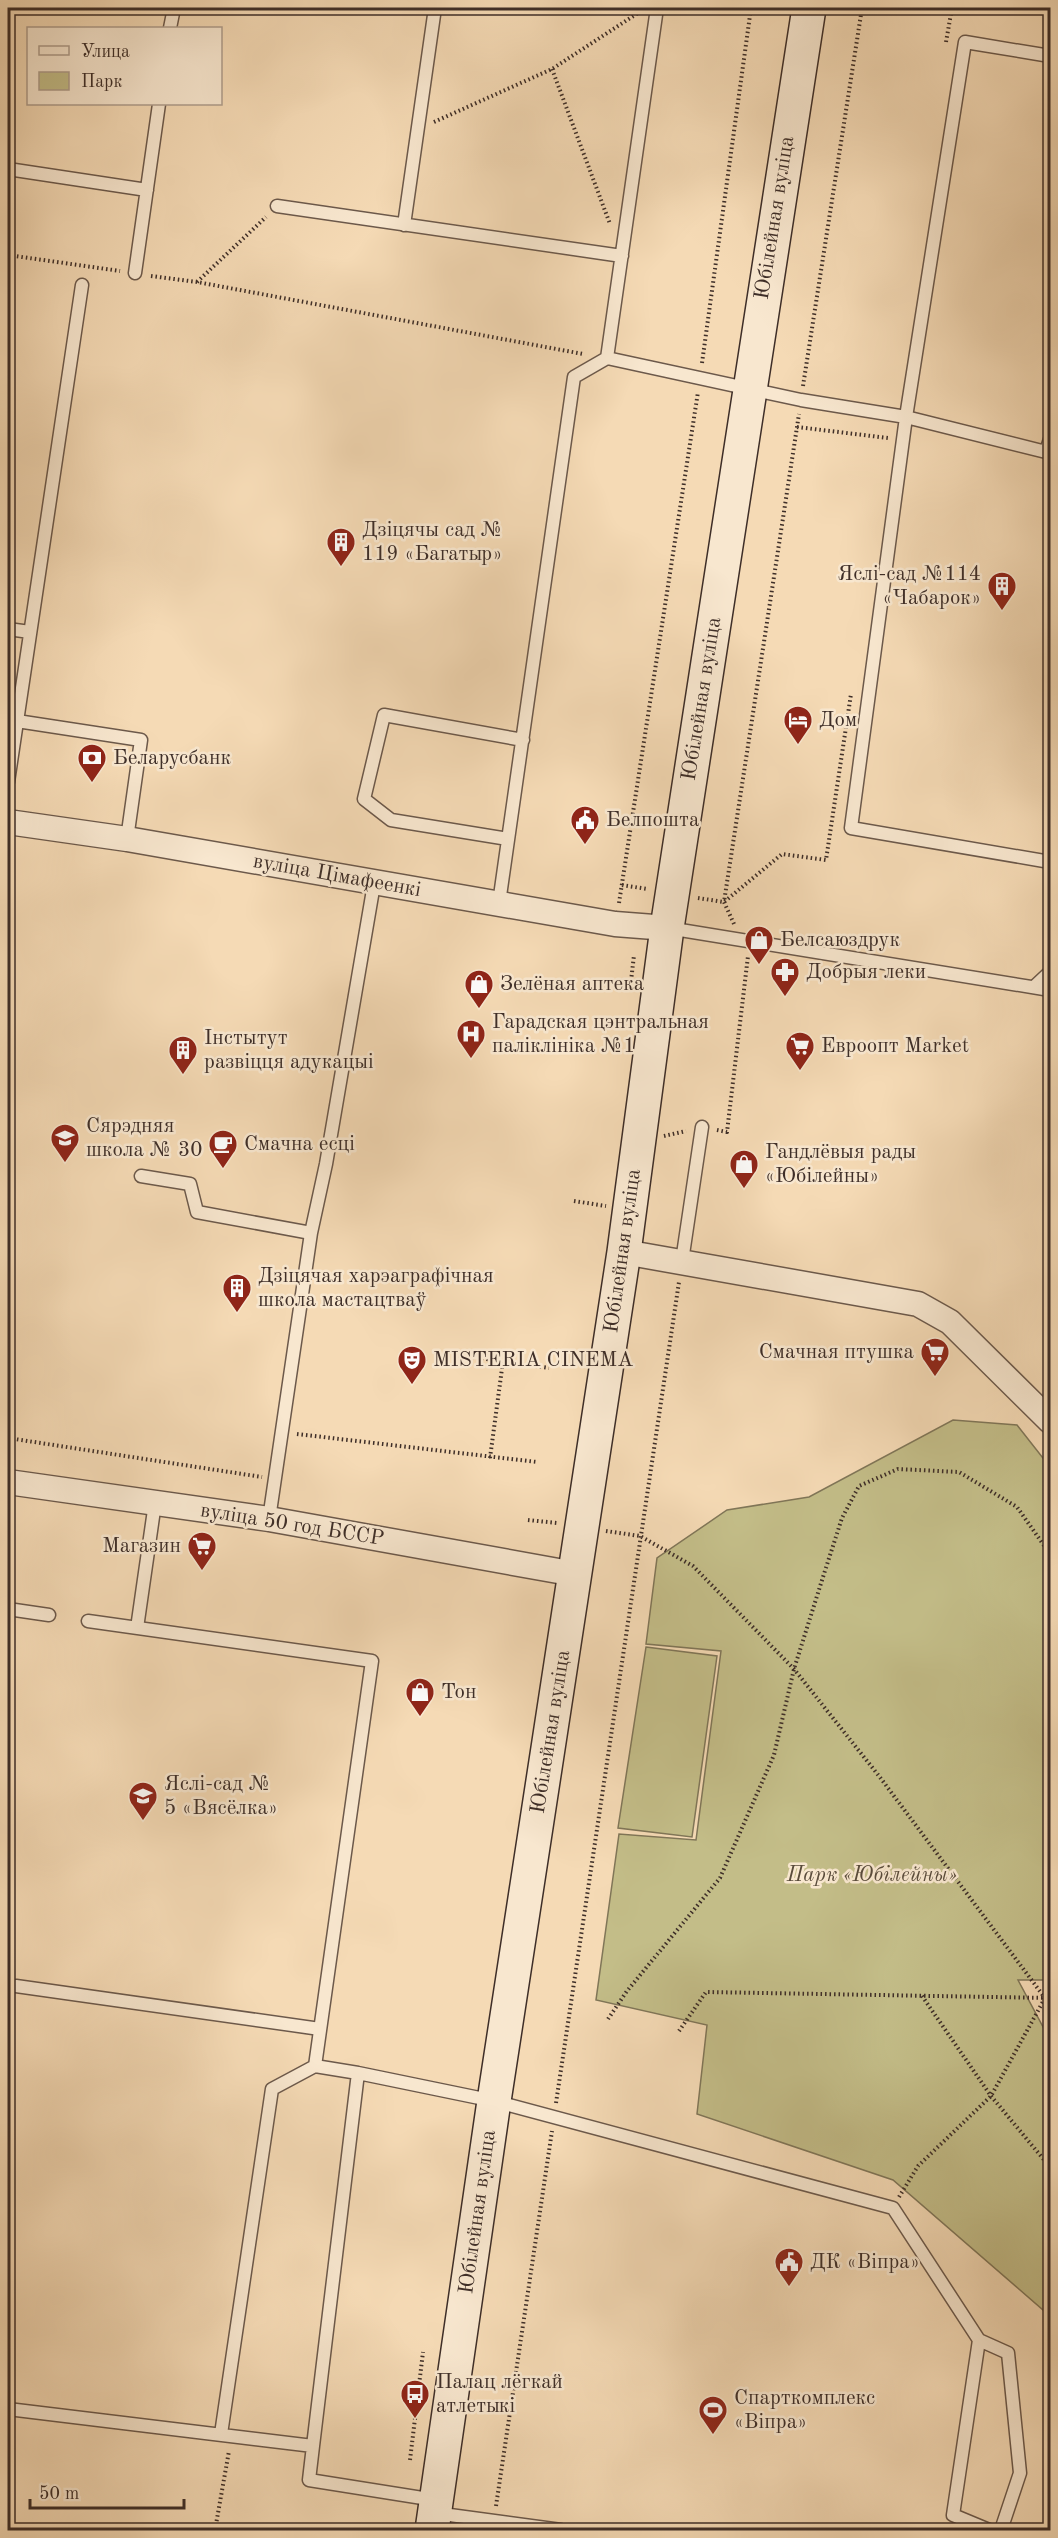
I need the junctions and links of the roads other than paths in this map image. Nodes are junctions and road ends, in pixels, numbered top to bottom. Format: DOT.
graph roads {
  1 [pos="174,8"];
  2 [pos="435,8"];
  3 [pos="657,8"];
  4 [pos="809,8"];
  5 [pos="170,27"];
  6 [pos="1050,56"];
  7 [pos="159,105"];
  8 [pos="8,169"];
  9 [pos="147,190"];
  10 [pos="277,206"];
  11 [pos="404,225"];
  12 [pos="622,256"];
  13 [pos="135,273"];
  14 [pos="82,285"];
  15 [pos="607,358"];
  16 [pos="748,388"];
  17 [pos="906,417"];
  18 [pos="1049,448"];
  19 [pos="8,629"];
  20 [pos="30,632"];
  21 [pos="17,721"];
  22 [pos="524,740"];
  23 [pos="10,746"];
  24 [pos="8,782"];
  25 [pos="8,822"];
  26 [pos="127,839"];
  27 [pos="508,839"];
  28 [pos="1050,862"];
  29 [pos="374,884"];
  30 [pos="500,903"];
  31 [pos="667,928"];
  32 [pos="1050,972"];
  33 [pos="1035,987"];
  34 [pos="1050,990"];
  35 [pos="702,1127"];
  36 [pos="141,1176"];
  37 [pos="311,1233"];
  38 [pos="624,1252"];
  39 [pos="682,1261"];
  40 [pos="1050,1421"];
  41 [pos="8,1482"];
  42 [pos="155,1503"];
  43 [pos="269,1519"];
  44 [pos="575,1574"];
  45 [pos="8,1609"];
  46 [pos="49,1615"];
  47 [pos="88,1621"];
  48 [pos="137,1628"];
  49 [pos="16,1986"];
  50 [pos="320,2029"];
  51 [pos="315,2066"];
  52 [pos="358,2073"];
  53 [pos="494,2101"];
  54 [pos="979,2340"];
  55 [pos="8,2409"];
  56 [pos="226,2435"];
  57 [pos="313,2446"];
  58 [pos="434,2514"];
  59 [pos="561,2530"];
  60 [pos="989,2530"];
  61 [pos="1001,2530"];
  1 -- 5 [label="lane"];
  2 -- 11 [label="lane"];
  3 -- 12 [label="lane"];
  4 -- 16 [label="main road, Юбілейная вуліца"];
  6 -- 17 [label="lane"];
  7 -- 9 [label="lane"];
  8 -- 9 [label="lane"];
  9 -- 13 [label="lane"];
  10 -- 11 [label="lane"];
  11 -- 12 [label="lane"];
  12 -- 15 [label="lane"];
  14 -- 20 [label="lane"];
  15 -- 16 [label="lane"];
  15 -- 22 [label="lane"];
  16 -- 17 [label="lane"];
  16 -- 31 [label="main road, Юбілейная вуліца"];
  17 -- 18 [label="lane"];
  17 -- 28 [label="lane"];
  19 -- 20 [label="lane"];
  20 -- 21 [label="lane"];
  21 -- 23 [label="lane"];
  21 -- 26 [label="lane"];
  22 -- 27 [label="lane"];
  22 -- 27 [label="lane"];
  23 -- 24 [label="lane"];
  25 -- 26 [label="street, вуліца Цімафеенкі"];
  26 -- 29 [label="street, вуліца Цімафеенкі"];
  27 -- 30 [label="lane"];
  29 -- 30 [label="street, вуліца Цімафеенкі"];
  29 -- 37 [label="lane"];
  30 -- 31 [label="street, вуліца Цімафеенкі"];
  31 -- 33 [label="lane"];
  31 -- 38 [label="main road, Юбілейная вуліца"];
  32 -- 33 [label="lane"];
  33 -- 34 [label="lane"];
  35 -- 39 [label="lane"];
  36 -- 37 [label="lane"];
  37 -- 43 [label="lane"];
  38 -- 39 [label="street"];
  38 -- 44 [label="main road, Юбілейная вуліца"];
  39 -- 40 [label="street"];
  41 -- 42 [label="street, вуліца 50 год БССР"];
  42 -- 43 [label="street, вуліца 50 год БССР"];
  42 -- 48 [label="lane"];
  43 -- 44 [label="street, вуліца 50 год БССР"];
  44 -- 53 [label="main road, Юбілейная вуліца"];
  45 -- 46 [label="lane"];
  47 -- 48 [label="lane"];
  48 -- 50 [label="lane"];
  49 -- 50 [label="lane"];
  50 -- 51 [label="lane"];
  51 -- 52 [label="lane"];
  51 -- 56 [label="lane"];
  52 -- 53 [label="lane"];
  52 -- 57 [label="lane"];
  53 -- 54 [label="lane"];
  53 -- 58 [label="main road, Юбілейная вуліца"];
  54 -- 60 [label="lane"];
  54 -- 61 [label="lane"];
  55 -- 56 [label="lane"];
  56 -- 57 [label="lane"];
  57 -- 58 [label="lane"];
  58 -- 59 [label="lane"];
}
